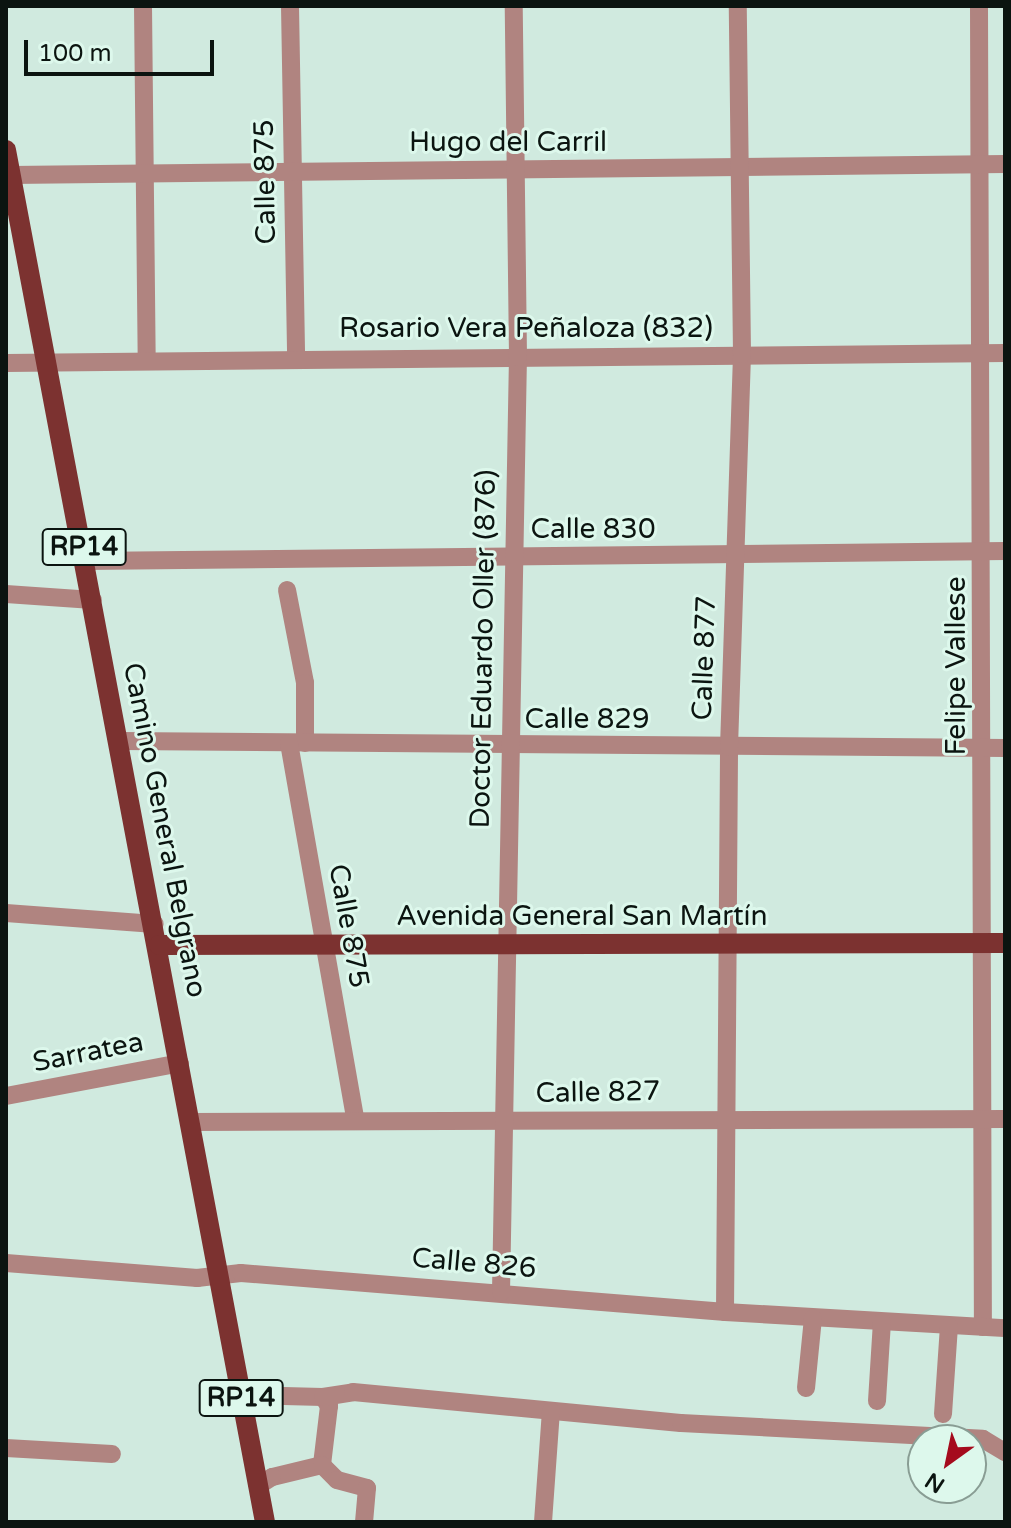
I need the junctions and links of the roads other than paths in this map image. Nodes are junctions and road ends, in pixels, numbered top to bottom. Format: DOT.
graph roads {
  1 [pos="143,6"];
  2 [pos="290,6"];
  3 [pos="514,6"];
  4 [pos="738,6"];
  5 [pos="979,6"];
  6 [pos="6,150"];
  7 [pos="978,164"];
  8 [pos="1005,164"];
  9 [pos="516,169"];
  10 [pos="741,169"];
  11 [pos="292,172"];
  12 [pos="148,174"];
  13 [pos="11,175"];
  14 [pos="984,353"];
  15 [pos="1005,353"];
  16 [pos="742,354"];
  17 [pos="296,357"];
  18 [pos="518,357"];
  19 [pos="147,360"];
  20 [pos="48,362"];
  21 [pos="6,363"];
  22 [pos="1005,551"];
  23 [pos="984,552"];
  24 [pos="736,557"];
  25 [pos="513,558"];
  26 [pos="86,561"];
  27 [pos="287,590"];
  28 [pos="6,594"];
  29 [pos="93,600"];
  30 [pos="121,741"];
  31 [pos="297,743"];
  32 [pos="507,747"];
  33 [pos="729,747"];
  34 [pos="984,748"];
  35 [pos="1005,748"];
  36 [pos="6,913"];
  37 [pos="155,924"];
  38 [pos="995,942"];
  39 [pos="507,944"];
  40 [pos="730,944"];
  41 [pos="159,945"];
  42 [pos="323,945"];
  43 [pos="180,1063"];
  44 [pos="6,1096"];
  45 [pos="355,1119"];
  46 [pos="727,1119"];
  47 [pos="984,1119"];
  48 [pos="1005,1119"];
  49 [pos="191,1122"];
  50 [pos="506,1122"];
  51 [pos="6,1263"];
  52 [pos="219,1274"];
  53 [pos="501,1292"];
  54 [pos="725,1312"];
  55 [pos="813,1318"];
  56 [pos="882,1322"];
  57 [pos="949,1326"];
  58 [pos="983,1327"];
  59 [pos="1005,1328"];
  60 [pos="806,1388"];
  61 [pos="240,1395"];
  62 [pos="323,1397"];
  63 [pos="877,1401"];
  64 [pos="551,1411"];
  65 [pos="943,1414"];
  66 [pos="6,1448"];
  67 [pos="1005,1452"];
  68 [pos="112,1454"];
  69 [pos="322,1465"];
  70 [pos="258,1486"];
  71 [pos="265,1522"];
  72 [pos="364,1522"];
  73 [pos="543,1522"];
  1 -- 12 [label="street"];
  2 -- 11 [label="street, Calle 875"];
  3 -- 9 [label="street, Doctor Eduardo Oller (876)"];
  4 -- 10 [label="street, Calle 877"];
  5 -- 7 [label="street, Felipe Vallese"];
  6 -- 13 [label="main road, Camino General Belgrano / RP14"];
  7 -- 8 [label="street, Hugo del Carril"];
  7 -- 10 [label="street, Hugo del Carril"];
  7 -- 14 [label="street, Felipe Vallese"];
  9 -- 10 [label="street, Hugo del Carril"];
  9 -- 11 [label="street, Hugo del Carril"];
  9 -- 18 [label="street, Doctor Eduardo Oller (876)"];
  10 -- 16 [label="street, Calle 877"];
  11 -- 12 [label="street, Hugo del Carril"];
  11 -- 17 [label="street, Calle 875"];
  12 -- 13 [label="street, Hugo del Carril"];
  12 -- 19 [label="street"];
  13 -- 20 [label="main road, Camino General Belgrano / RP14"];
  14 -- 15 [label="street, Rosario Vera Peñaloza (832)"];
  14 -- 16 [label="street, Rosario Vera Peñaloza (832)"];
  14 -- 23 [label="street, Felipe Vallese"];
  16 -- 18 [label="street, Rosario Vera Peñaloza (832)"];
  16 -- 24 [label="street, Calle 877"];
  17 -- 18 [label="street, Rosario Vera Peñaloza (832)"];
  17 -- 19 [label="street, Rosario Vera Peñaloza (832)"];
  18 -- 25 [label="street, Doctor Eduardo Oller (876)"];
  19 -- 20 [label="street, Rosario Vera Peñaloza (832)"];
  20 -- 21 [label="street, Rosario Vera Peñaloza (832)"];
  20 -- 26 [label="main road, Camino General Belgrano / RP14"];
  22 -- 23 [label="street, Calle 830"];
  23 -- 24 [label="street, Calle 830"];
  23 -- 34 [label="street, Felipe Vallese"];
  24 -- 25 [label="street, Calle 830"];
  24 -- 33 [label="street, Calle 877"];
  25 -- 26 [label="street, Calle 830"];
  25 -- 32 [label="street, Doctor Eduardo Oller (876)"];
  26 -- 29 [label="main road, Camino General Belgrano / RP14"];
  27 -- 31 [label="street, Calle 875"];
  28 -- 29 [label="street"];
  29 -- 30 [label="main road, Camino General Belgrano / RP14"];
  30 -- 31 [label="street, Calle 829"];
  30 -- 37 [label="main road, Camino General Belgrano / RP14"];
  31 -- 32 [label="street, Calle 829"];
  31 -- 42 [label="street, Calle 875"];
  32 -- 33 [label="street, Calle 829"];
  32 -- 39 [label="street, Doctor Eduardo Oller (876)"];
  33 -- 34 [label="street, Calle 829"];
  33 -- 40 [label="street, Calle 877"];
  34 -- 35 [label="street, Calle 829"];
  34 -- 38 [label="street, Felipe Vallese"];
  36 -- 37 [label="street"];
  37 -- 41 [label="main road, Camino General Belgrano / RP14"];
  38 -- 40 [label="main road, Avenida General San Martín"];
  38 -- 47 [label="street, Felipe Vallese"];
  39 -- 40 [label="main road, Avenida General San Martín"];
  39 -- 42 [label="main road, Avenida General San Martín"];
  39 -- 50 [label="street, Doctor Eduardo Oller (876)"];
  40 -- 46 [label="street, Calle 877"];
  41 -- 42 [label="main road, Avenida General San Martín"];
  41 -- 43 [label="main road, Camino General Belgrano / RP14"];
  42 -- 45 [label="street, Calle 875"];
  43 -- 44 [label="street, Sarratea"];
  43 -- 49 [label="main road, Camino General Belgrano / RP14"];
  45 -- 49 [label="street, Calle 827"];
  45 -- 50 [label="street, Calle 827"];
  46 -- 47 [label="street, Calle 827"];
  46 -- 50 [label="street, Calle 827"];
  46 -- 54 [label="street, Calle 877"];
  47 -- 48 [label="street, Calle 827"];
  47 -- 58 [label="street, Felipe Vallese"];
  49 -- 52 [label="main road, Camino General Belgrano / RP14"];
  50 -- 53 [label="street, Doctor Eduardo Oller (876)"];
  51 -- 52 [label="street, Calle 826"];
  52 -- 53 [label="street, Calle 826"];
  52 -- 61 [label="main road, Camino General Belgrano / RP14"];
  53 -- 54 [label="street, Calle 826"];
  54 -- 55 [label="street, Calle 826"];
  55 -- 56 [label="street, Calle 826"];
  55 -- 60 [label="street"];
  56 -- 57 [label="street, Calle 826"];
  56 -- 63 [label="street"];
  57 -- 58 [label="street, Calle 826"];
  57 -- 65 [label="street"];
  58 -- 59 [label="street, Calle 826"];
  61 -- 62 [label="street"];
  61 -- 70 [label="main road, Camino General Belgrano / RP14"];
  62 -- 64 [label="street"];
  62 -- 69 [label="street"];
  64 -- 67 [label="street"];
  64 -- 73 [label="street"];
  66 -- 68 [label="street"];
  69 -- 70 [label="street"];
  69 -- 72 [label="street"];
  70 -- 71 [label="main road, Camino General Belgrano / RP14"];
}
